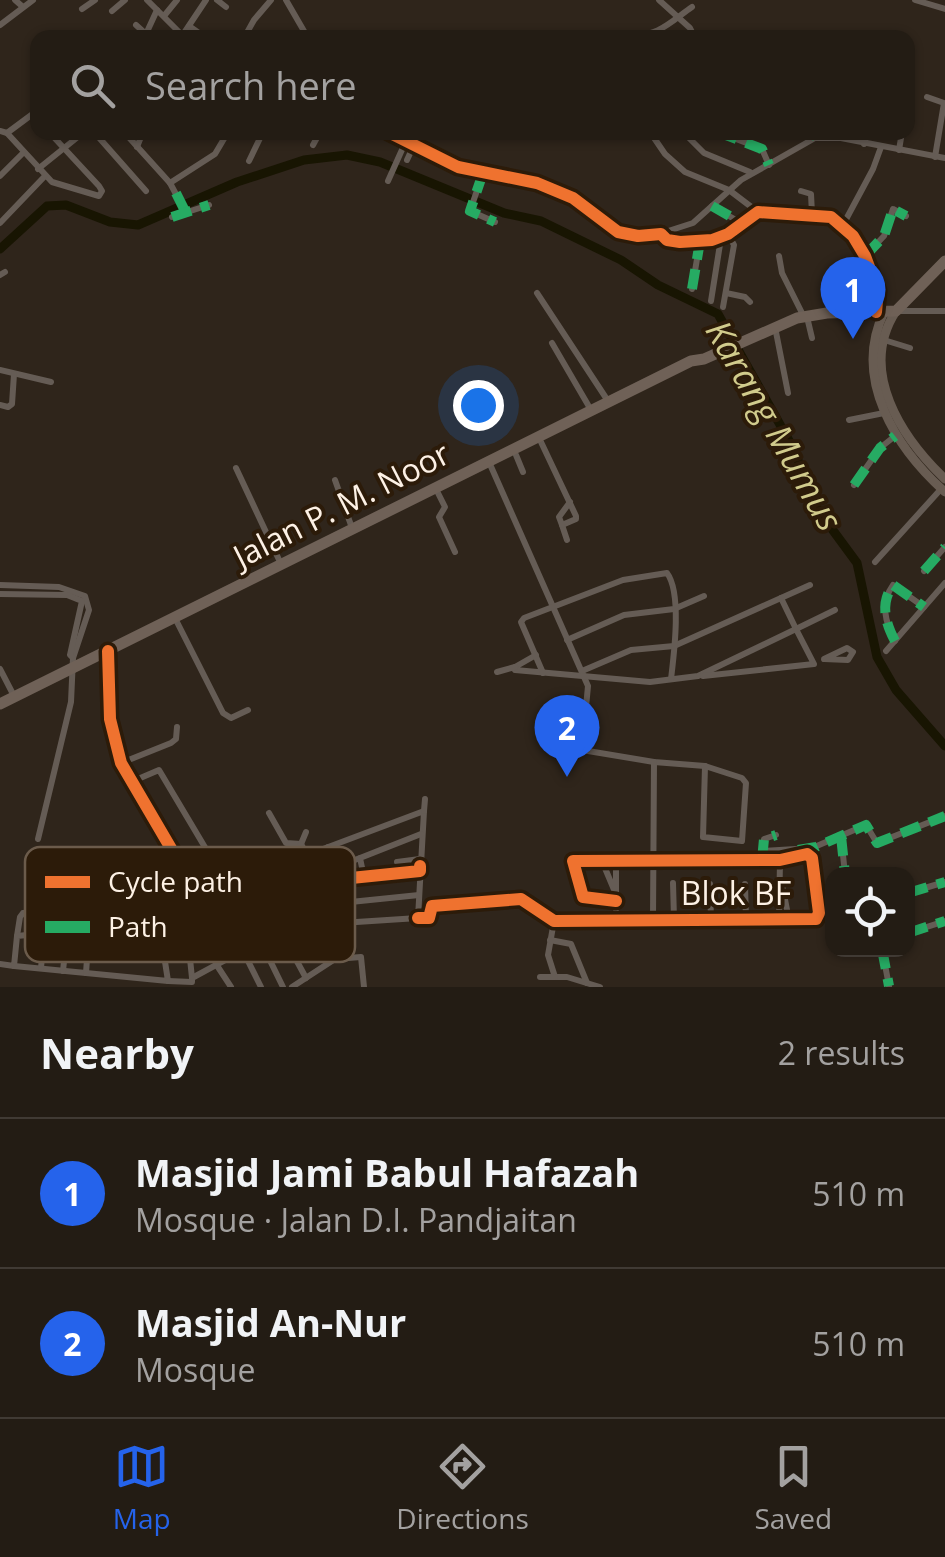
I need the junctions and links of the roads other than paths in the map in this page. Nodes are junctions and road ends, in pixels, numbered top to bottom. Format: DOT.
graph roads {
  1 [pos="16,0"];
  2 [pos="34,0"];
  3 [pos="95,0"];
  4 [pos="125,0"];
  5 [pos="148,0"];
  6 [pos="177,0"];
  7 [pos="206,0"];
  8 [pos="217,0"];
  9 [pos="271,0"];
  10 [pos="286,0"];
  11 [pos="659,0"];
  12 [pos="914,0"];
  13 [pos="226,7"];
  14 [pos="692,7"];
  15 [pos="23,8"];
  16 [pos="82,9"];
  17 [pos="945,9"];
  18 [pos="112,11"];
  19 [pos="160,13"];
  20 [pos="677,18"];
  21 [pos="0,24"];
  22 [pos="136,25"];
  23 [pos="189,26"];
  24 [pos="142,30"];
  25 [pos="149,30"];
  26 [pos="176,30"];
  27 [pos="186,30"];
  28 [pos="195,30"];
  29 [pos="248,30"];
  30 [pos="303,30"];
  31 [pos="657,30"];
  32 [pos="691,30"];
  33 [pos="928,98"];
  34 [pos="30,118"];
  35 [pos="3,130"];
  36 [pos="56,140"];
  37 [pos="74,140"];
  38 [pos="101,140"];
  39 [pos="131,140"];
  40 [pos="140,140"];
  41 [pos="224,140"];
  42 [pos="259,140"];
  43 [pos="315,140"];
  44 [pos="401,140"];
  45 [pos="655,140"];
  46 [pos="691,140"];
  47 [pos="732,140"];
  48 [pos="807,140"];
  49 [pos="856,140"];
  50 [pos="865,140"];
  51 [pos="901,140"];
  52 [pos="864,144"];
  53 [pos="409,145"];
  54 [pos="312,146"];
  55 [pos="137,147"];
  56 [pos="881,147"];
  57 [pos="63,148"];
  58 [pos="899,150"];
  59 [pos="23,153"];
  60 [pos="935,156"];
  61 [pos="945,158"];
  62 [pos="407,160"];
  63 [pos="249,161"];
  64 [pos="769,165"];
  65 [pos="1,172"];
  66 [pos="483,172"];
  67 [pos="41,173"];
  68 [pos="751,173"];
  69 [pos="389,179"];
  70 [pos="170,183"];
  71 [pos="729,190"];
  72 [pos="146,191"];
  73 [pos="801,191"];
  74 [pos="209,205"];
  75 [pos="712,206"];
  76 [pos="186,212"];
  77 [pos="758,212"];
  78 [pos="812,214"];
  79 [pos="172,216"];
  80 [pos="906,216"];
  81 [pos="0,222"];
  82 [pos="495,222"];
  83 [pos="742,224"];
  84 [pos="843,225"];
  85 [pos="724,236"];
  86 [pos="665,239"];
  87 [pos="700,241"];
  88 [pos="945,250"];
  89 [pos="779,256"];
  90 [pos="865,256"];
  91 [pos="945,262"];
  92 [pos="940,277"];
  93 [pos="692,290"];
  94 [pos="537,292"];
  95 [pos="726,293"];
  96 [pos="711,301"];
  97 [pos="750,302"];
  98 [pos="723,307"];
  99 [pos="945,311"];
  100 [pos="885,312"];
  101 [pos="805,316"];
  102 [pos="775,327"];
  103 [pos="812,338"];
  104 [pos="884,340"];
  105 [pos="552,343"];
  106 [pos="910,348"];
  107 [pos="704,359"];
  108 [pos="0,370"];
  109 [pos="14,373"];
  110 [pos="51,382"];
  111 [pos="788,393"];
  112 [pos="609,402"];
  113 [pos="0,405"];
  114 [pos="592,413"];
  115 [pos="884,413"];
  116 [pos="849,420"];
  117 [pos="895,436"];
  118 [pos="541,442"];
  119 [pos="516,454"];
  120 [pos="490,464"];
  121 [pos="236,468"];
  122 [pos="523,472"];
  123 [pos="335,480"];
  124 [pos="854,485"];
  125 [pos="944,487"];
  126 [pos="438,493"];
  127 [pos="570,502"];
  128 [pos="562,525"];
  129 [pos="355,530"];
  130 [pos="567,540"];
  131 [pos="945,547"];
  132 [pos="455,552"];
  133 [pos="875,562"];
  134 [pos="281,565"];
  135 [pos="924,571"];
  136 [pos="945,582"];
  137 [pos="0,585"];
  138 [pos="810,585"];
  139 [pos="0,594"];
  140 [pos="704,596"];
  141 [pos="83,598"];
  142 [pos="781,598"];
  143 [pos="924,607"];
  144 [pos="552,608"];
  145 [pos="674,609"];
  146 [pos="835,610"];
  147 [pos="184,616"];
  148 [pos="796,629"];
  149 [pos="567,640"];
  150 [pos="895,641"];
  151 [pos="674,646"];
  152 [pos="110,650"];
  153 [pos="886,651"];
  154 [pos="536,655"];
  155 [pos="824,659"];
  156 [pos="73,664"];
  157 [pos="814,664"];
  158 [pos="515,668"];
  159 [pos="0,669"];
  160 [pos="497,672"];
  161 [pos="543,673"];
  162 [pos="583,674"];
  163 [pos="698,676"];
  164 [pos="671,679"];
  165 [pos="14,698"];
  166 [pos="0,704"];
  167 [pos="248,710"];
  168 [pos="178,727"];
  169 [pos="654,762"];
  170 [pos="121,763"];
  171 [pos="705,766"];
  172 [pos="131,782"];
  173 [pos="424,800"];
  174 [pos="424,811"];
  175 [pos="269,813"];
  176 [pos="945,816"];
  177 [pos="306,832"];
  178 [pos="421,834"];
  179 [pos="776,835"];
  180 [pos="841,836"];
  181 [pos="38,839"];
  182 [pos="301,844"];
  183 [pos="169,847"];
  184 [pos="206,847"];
  185 [pos="302,847"];
  186 [pos="328,847"];
  187 [pos="763,847"];
  188 [pos="602,860"];
  189 [pos="616,860"];
  190 [pos="762,860"];
  191 [pos="780,860"];
  192 [pos="397,862"];
  193 [pos="652,862"];
  194 [pos="420,864"];
  195 [pos="844,867"];
  196 [pos="355,869"];
  197 [pos="362,869"];
  198 [pos="355,870"];
  199 [pos="780,878"];
  200 [pos="673,882"];
  201 [pos="945,882"];
  202 [pos="710,884"];
  203 [pos="745,884"];
  204 [pos="915,892"];
  205 [pos="419,895"];
  206 [pos="616,901"];
  207 [pos="355,902"];
  208 [pos="25,913"];
  209 [pos="418,918"];
  210 [pos="653,919"];
  211 [pos="674,919"];
  212 [pos="711,920"];
  213 [pos="779,920"];
  214 [pos="789,920"];
  215 [pos="554,921"];
  216 [pos="746,921"];
  217 [pos="945,921"];
  218 [pos="355,923"];
  219 [pos="915,931"];
  220 [pos="17,936"];
  221 [pos="25,936"];
  222 [pos="550,940"];
  223 [pos="883,957"];
  224 [pos="355,958"];
  225 [pos="42,962"];
  226 [pos="65,962"];
  227 [pos="87,962"];
  228 [pos="166,962"];
  229 [pos="190,962"];
  230 [pos="219,962"];
  231 [pos="248,962"];
  232 [pos="271,962"];
  233 [pos="299,962"];
  234 [pos="331,962"];
  235 [pos="0,964"];
  236 [pos="216,964"];
  237 [pos="14,966"];
  238 [pos="41,968"];
  239 [pos="64,971"];
  240 [pos="585,971"];
  241 [pos="86,973"];
  242 [pos="567,976"];
  243 [pos="540,977"];
  244 [pos="192,978"];
  245 [pos="306,978"];
  246 [pos="556,978"];
  247 [pos="168,981"];
  248 [pos="588,983"];
  249 [pos="889,986"];
  250 [pos="231,987"];
  251 [pos="261,987"];
  252 [pos="283,987"];
  253 [pos="292,987"];
  254 [pos="364,987"];
  255 [pos="600,987"];
  1 -- 15 [label="street"];
  2 -- 15 [label="street"];
  3 -- 16 [label="street"];
  4 -- 18 [label="street"];
  5 -- 19 [label="street"];
  6 -- 19 [label="street"];
  7 -- 23 [label="street"];
  8 -- 13 [label="street"];
  9 -- 29 [label="street"];
  10 -- 30 [label="street"];
  11 -- 20 [label="street"];
  12 -- 17 [label="street"];
  14 -- 20 [label="street"];
  15 -- 21 [label="street"];
  19 -- 25 [label="street"];
  19 -- 26 [label="street"];
  20 -- 31 [label="street"];
  20 -- 32 [label="street"];
  22 -- 24 [label="street"];
  23 -- 27 [label="street"];
  23 -- 28 [label="street"];
  33 -- 60 [label="street"];
  34 -- 35 [label="street"];
  35 -- 59 [label="street"];
  36 -- 57 [label="street"];
  37 -- 57 [label="street"];
  38 -- 72 [label="street"];
  39 -- 55 [label="street"];
  40 -- 55 [label="street"];
  41 -- 70 [label="street"];
  42 -- 63 [label="street"];
  43 -- 54 [label="street"];
  44 -- 53 [label="street"];
  45 -- 71 [label="street"];
  46 -- 68 [label="street"];
  47 -- 64 [label="street"];
  48 -- 64 [label="street"];
  49 -- 52 [label="street"];
  50 -- 52 [label="street"];
  51 -- 58 [label="street"];
  52 -- 56 [label="street"];
  53 -- 62 [label="street"];
  53 -- 66 [label="street"];
  53 -- 69 [label="street"];
  55 -- 70 [label="street"];
  56 -- 58 [label="street"];
  56 -- 84 [label="street"];
  57 -- 67 [label="street"];
  57 -- 67 [label="street"];
  58 -- 60 [label="street"];
  59 -- 65 [label="street"];
  59 -- 67 [label="street"];
  60 -- 61 [label="street"];
  64 -- 68 [label="street"];
  66 -- 82 [label="street"];
  66 -- 86 [label="street"];
  67 -- 81 [label="street"];
  68 -- 71 [label="street"];
  70 -- 76 [label="street"];
  71 -- 75 [label="street"];
  71 -- 77 [label="street"];
  73 -- 78 [label="street"];
  74 -- 76 [label="street"];
  75 -- 83 [label="street"];
  75 -- 86 [label="street"];
  76 -- 79 [label="street"];
  77 -- 78 [label="street"];
  77 -- 83 [label="street"];
  78 -- 84 [label="street"];
  80 -- 90 [label="street"];
  83 -- 85 [label="street"];
  84 -- 90 [label="street"];
  85 -- 87 [label="street"];
  85 -- 95 [label="street"];
  85 -- 96 [label="street"];
  86 -- 87 [label="street"];
  87 -- 93 [label="street"];
  88 -- 100 [label="highway"];
  89 -- 101 [label="street"];
  90 -- 100 [label="street"];
  91 -- 92 [label="highway"];
  92 -- 100 [label="highway"];
  94 -- 112 [label="street"];
  95 -- 97 [label="street"];
  95 -- 98 [label="street"];
  99 -- 100 [label="street"];
  100 -- 101 [label="highway, Jalan P. M. Noor"];
  100 -- 104 [label="main road"];
  100 -- 115 [label="main road"];
  101 -- 102 [label="highway, Jalan P. M. Noor"];
  101 -- 103 [label="street"];
  102 -- 107 [label="highway, Jalan P. M. Noor"];
  102 -- 111 [label="street"];
  104 -- 106 [label="street"];
  104 -- 125 [label="main road"];
  105 -- 114 [label="street"];
  107 -- 112 [label="highway, Jalan P. M. Noor"];
  107 -- 114 [label="highway, Jalan P. M. Noor"];
  108 -- 109 [label="street"];
  109 -- 110 [label="street"];
  109 -- 113 [label="street"];
  112 -- 114 [label="highway, Jalan P. M. Noor"];
  114 -- 118 [label="highway, Jalan P. M. Noor"];
  114 -- 120 [label="highway, Jalan P. M. Noor"];
  115 -- 116 [label="street"];
  115 -- 117 [label="main road"];
  117 -- 124 [label="street"];
  117 -- 125 [label="main road"];
  118 -- 119 [label="highway, Jalan P. M. Noor"];
  118 -- 127 [label="street"];
  119 -- 120 [label="highway, Jalan P. M. Noor"];
  119 -- 122 [label="street"];
  120 -- 126 [label="highway, Jalan P. M. Noor"];
  120 -- 129 [label="highway, Jalan P. M. Noor"];
  120 -- 144 [label="street"];
  121 -- 134 [label="street"];
  123 -- 129 [label="street"];
  125 -- 133 [label="street"];
  126 -- 129 [label="highway, Jalan P. M. Noor"];
  126 -- 132 [label="street"];
  127 -- 128 [label="street"];
  127 -- 128 [label="street"];
  128 -- 130 [label="street"];
  129 -- 134 [label="highway, Jalan P. M. Noor"];
  129 -- 147 [label="highway, Jalan P. M. Noor"];
  131 -- 135 [label="street"];
  134 -- 147 [label="highway, Jalan P. M. Noor"];
  136 -- 143 [label="street"];
  137 -- 141 [label="street"];
  138 -- 142 [label="street"];
  139 -- 141 [label="street"];
  140 -- 145 [label="street"];
  141 -- 156 [label="street"];
  142 -- 148 [label="street"];
  142 -- 151 [label="street"];
  143 -- 150 [label="street"];
  143 -- 150 [label="street"];
  144 -- 145 [label="street"];
  144 -- 149 [label="street"];
  144 -- 154 [label="street"];
  145 -- 149 [label="street"];
  145 -- 151 [label="street"];
  146 -- 148 [label="street"];
  147 -- 152 [label="highway, Jalan P. M. Noor"];
  147 -- 167 [label="street"];
  148 -- 157 [label="street"];
  148 -- 163 [label="street"];
  149 -- 162 [label="street"];
  150 -- 153 [label="street"];
  151 -- 162 [label="street"];
  151 -- 164 [label="street"];
  152 -- 156 [label="highway, Jalan P. M. Noor"];
  152 -- 170 [label="street"];
  154 -- 158 [label="street"];
  154 -- 161 [label="street"];
  155 -- 157 [label="street"];
  156 -- 165 [label="highway, Jalan P. M. Noor"];
  156 -- 181 [label="street"];
  157 -- 163 [label="street"];
  158 -- 160 [label="street"];
  158 -- 161 [label="street"];
  159 -- 165 [label="street"];
  161 -- 162 [label="street"];
  162 -- 164 [label="street"];
  162 -- 169 [label="street"];
  163 -- 164 [label="street"];
  165 -- 166 [label="highway, Jalan P. M. Noor"];
  168 -- 170 [label="street"];
  169 -- 171 [label="street"];
  169 -- 193 [label="street"];
  170 -- 172 [label="street"];
  171 -- 171 [label="street"];
  172 -- 183 [label="street"];
  172 -- 184 [label="street"];
  173 -- 174 [label="street"];
  174 -- 178 [label="street"];
  174 -- 186 [label="street"];
  175 -- 182 [label="street"];
  176 -- 180 [label="street"];
  177 -- 182 [label="street"];
  178 -- 194 [label="street"];
  178 -- 197 [label="street"];
  179 -- 187 [label="street"];
  180 -- 187 [label="street"];
  180 -- 195 [label="street"];
  182 -- 185 [label="street"];
  187 -- 190 [label="street"];
  188 -- 189 [label="street"];
  188 -- 206 [label="street"];
  188 -- 206 [label="street"];
  189 -- 193 [label="street"];
  189 -- 206 [label="street"];
  190 -- 191 [label="street"];
  190 -- 193 [label="street"];
  191 -- 199 [label="street"];
  191 -- 214 [label="street, Blok BF"];
  192 -- 194 [label="street"];
  193 -- 210 [label="street"];
  194 -- 197 [label="street"];
  194 -- 205 [label="street"];
  196 -- 197 [label="street"];
  197 -- 198 [label="street"];
  199 -- 213 [label="street"];
  199 -- 214 [label="street"];
  200 -- 211 [label="street"];
  201 -- 204 [label="street"];
  202 -- 212 [label="street"];
  203 -- 216 [label="street"];
  205 -- 207 [label="street"];
  205 -- 209 [label="street"];
  208 -- 220 [label="street"];
  209 -- 215 [label="street"];
  209 -- 218 [label="street"];
  210 -- 211 [label="street, Blok BF"];
  210 -- 215 [label="street, Blok BF"];
  211 -- 212 [label="street, Blok BF"];
  212 -- 216 [label="street, Blok BF"];
  213 -- 214 [label="street, Blok BF"];
  213 -- 216 [label="street, Blok BF"];
  215 -- 222 [label="street"];
  217 -- 219 [label="street"];
  220 -- 221 [label="street"];
  220 -- 237 [label="street"];
  222 -- 240 [label="street"];
  222 -- 246 [label="street"];
  223 -- 249 [label="street"];
  224 -- 254 [label="street"];
  225 -- 238 [label="street"];
  226 -- 239 [label="street"];
  227 -- 241 [label="street"];
  228 -- 247 [label="street"];
  229 -- 244 [label="street"];
  230 -- 236 [label="street"];
  231 -- 251 [label="street"];
  232 -- 252 [label="street"];
  233 -- 245 [label="street"];
  234 -- 245 [label="street"];
  235 -- 237 [label="street"];
  236 -- 244 [label="street"];
  236 -- 250 [label="street"];
  237 -- 238 [label="street"];
  238 -- 239 [label="street"];
  239 -- 241 [label="street"];
  240 -- 242 [label="street"];
  240 -- 248 [label="street"];
  241 -- 247 [label="street"];
  242 -- 246 [label="street"];
  242 -- 248 [label="street"];
  243 -- 246 [label="street"];
  244 -- 247 [label="street"];
  245 -- 253 [label="street"];
  248 -- 255 [label="street"];
}
